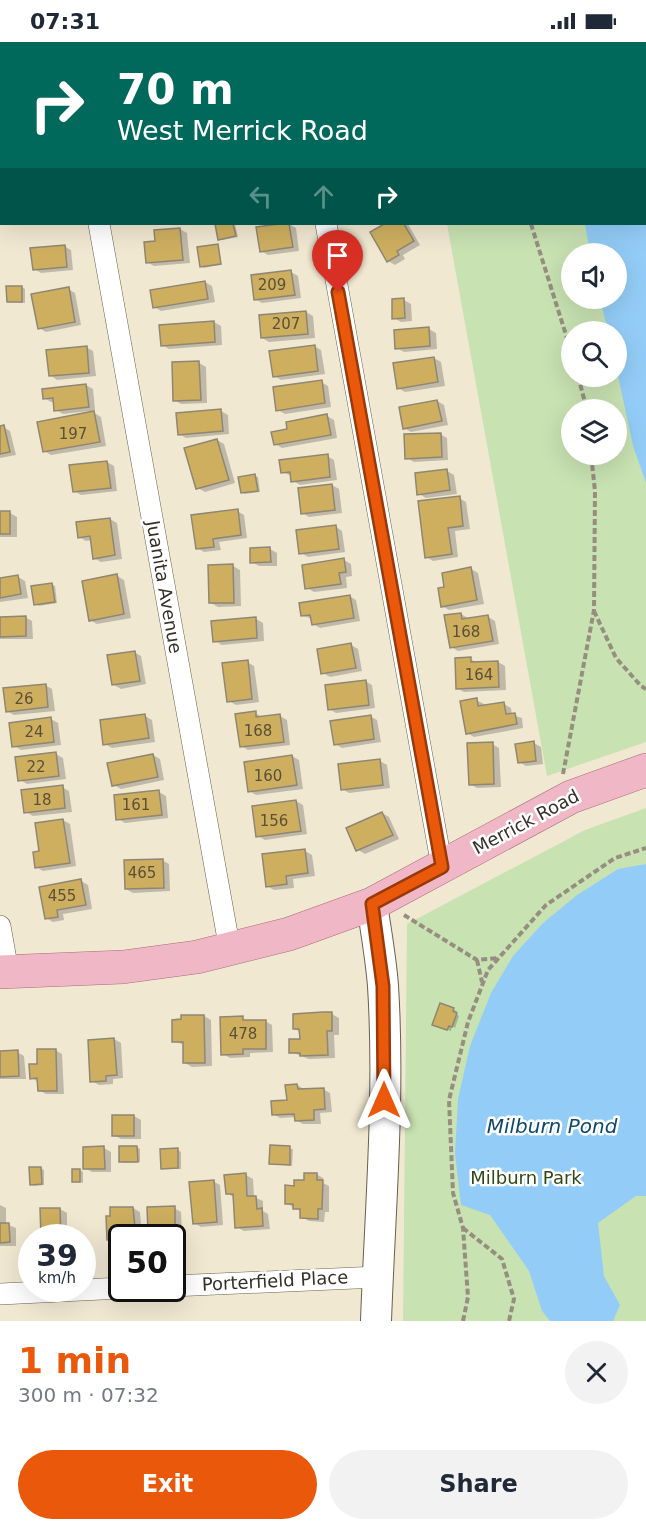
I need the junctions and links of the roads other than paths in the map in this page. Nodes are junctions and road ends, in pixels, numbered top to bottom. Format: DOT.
graph roads {
  1 [pos="99,225"];
  2 [pos="326,225"];
  3 [pos="646,770"];
  4 [pos="442,867"];
  5 [pos="376,903"];
  6 [pos="0,926"];
  7 [pos="230,950"];
  8 [pos="4,972"];
  9 [pos="378,1277"];
  10 [pos="186,1285"];
  11 [pos="108,1289"];
  12 [pos="0,1294"];
  13 [pos="376,1321"];
  1 -- 7 [label="street, Juanita Avenue"];
  2 -- 4 [label="street"];
  3 -- 4 [label="main road, Merrick Road"];
  4 -- 5 [label="main road, Merrick Road"];
  5 -- 7 [label="main road, Merrick Road"];
  5 -- 9 [label="main road"];
  6 -- 8 [label="street"];
  7 -- 8 [label="main road, Merrick Road"];
  9 -- 10 [label="street, Porterfield Place"];
  9 -- 13 [label="main road"];
  11 -- 12 [label="street"];
}
